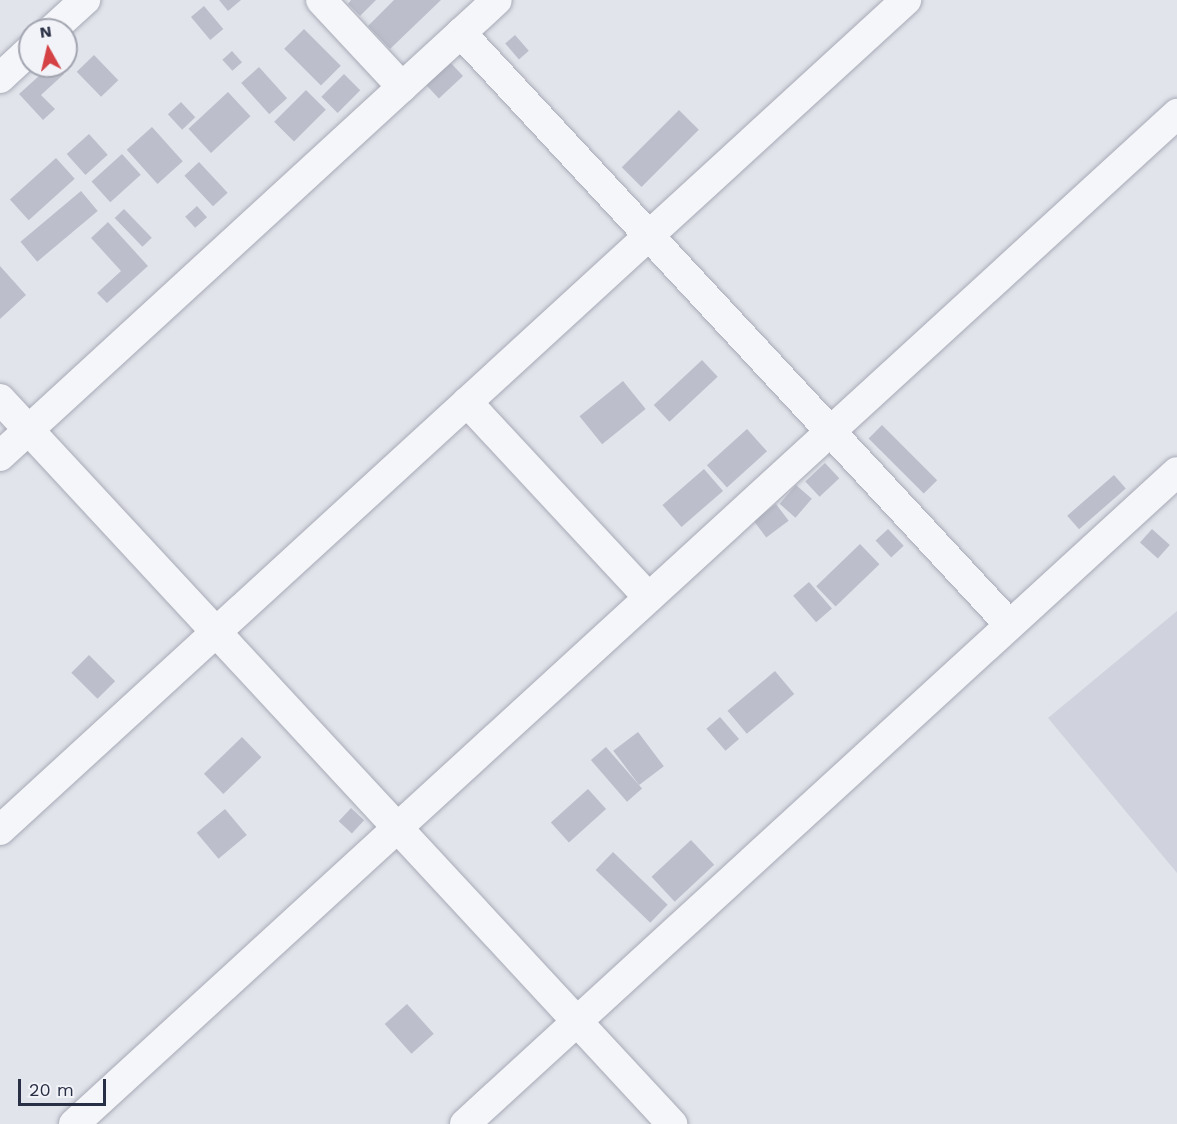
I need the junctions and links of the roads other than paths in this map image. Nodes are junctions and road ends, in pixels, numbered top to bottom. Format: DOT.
graph roads {
  1 [pos="85,0"];
  2 [pos="321,0"];
  3 [pos="497,0"];
  4 [pos="906,0"];
  5 [pos="65,18"];
  6 [pos="461,33"];
  7 [pos="18,61"];
  8 [pos="0,78"];
  9 [pos="402,87"];
  10 [pos="1177,114"];
  11 [pos="649,235"];
  12 [pos="0,399"];
  13 [pos="467,402"];
  14 [pos="28,430"];
  15 [pos="831,431"];
  16 [pos="0,456"];
  17 [pos="1177,472"];
  18 [pos="649,598"];
  19 [pos="1010,624"];
  20 [pos="216,632"];
  21 [pos="397,828"];
  22 [pos="0,830"];
  23 [pos="577,1022"];
  24 [pos="74,1124"];
  25 [pos="465,1124"];
  26 [pos="672,1124"];
  1 -- 5 [label="street"];
  2 -- 9 [label="street"];
  3 -- 6 [label="street"];
  4 -- 11 [label="street"];
  6 -- 9 [label="street"];
  6 -- 11 [label="street"];
  7 -- 8 [label="street"];
  9 -- 14 [label="street"];
  10 -- 15 [label="street"];
  11 -- 13 [label="street"];
  11 -- 15 [label="street"];
  12 -- 14 [label="street"];
  13 -- 18 [label="street"];
  13 -- 20 [label="street"];
  14 -- 16 [label="street"];
  14 -- 20 [label="street"];
  15 -- 18 [label="street"];
  15 -- 19 [label="street"];
  17 -- 19 [label="street"];
  18 -- 21 [label="street"];
  19 -- 23 [label="street"];
  20 -- 21 [label="street"];
  20 -- 22 [label="street"];
  21 -- 23 [label="street"];
  21 -- 24 [label="street"];
  23 -- 25 [label="street"];
  23 -- 26 [label="street"];
}
